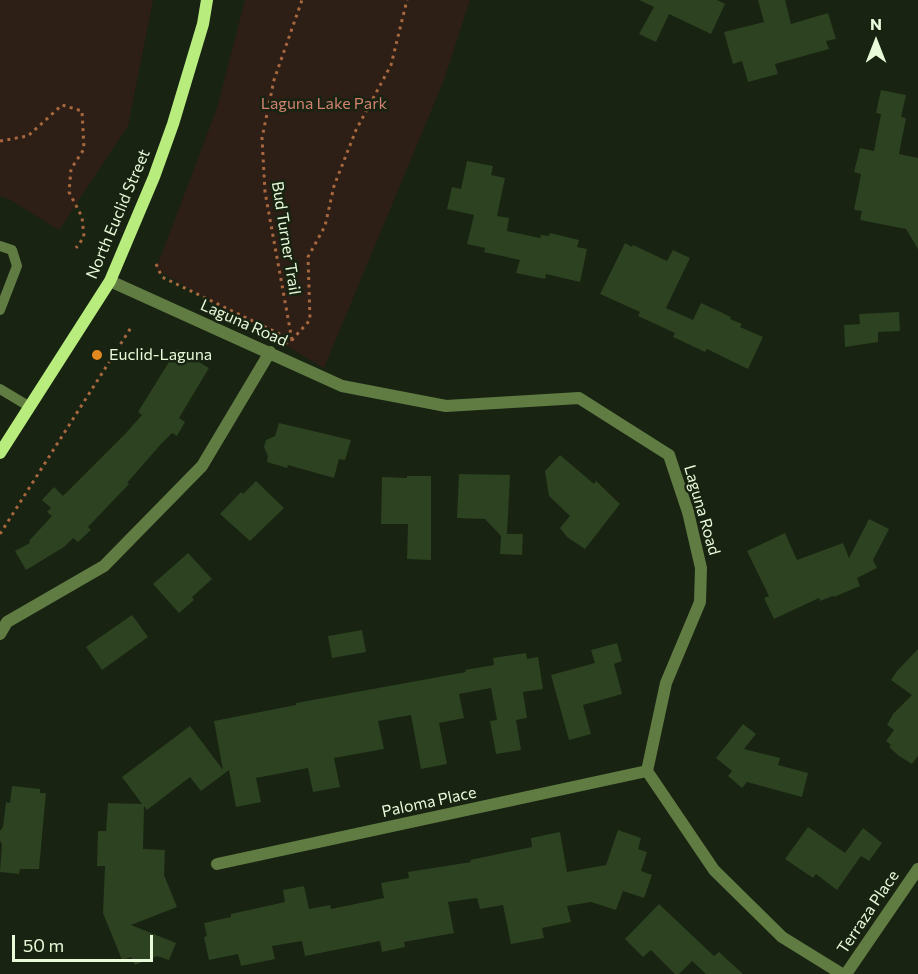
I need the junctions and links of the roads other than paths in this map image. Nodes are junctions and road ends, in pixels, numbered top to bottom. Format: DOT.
graph roads {
  1 [pos="207,0"];
  2 [pos="0,246"];
  3 [pos="110,281"];
  4 [pos="0,310"];
  5 [pos="270,352"];
  6 [pos="0,389"];
  7 [pos="30,406"];
  8 [pos="0,453"];
  9 [pos="0,633"];
  10 [pos="647,771"];
  11 [pos="217,864"];
  12 [pos="918,869"];
  13 [pos="844,974"];
  1 -- 3 [label="main road, North Euclid Street"];
  2 -- 4 [label="lane"];
  3 -- 5 [label="street, Laguna Road"];
  3 -- 7 [label="main road, North Euclid Street"];
  5 -- 9 [label="street"];
  5 -- 10 [label="street, Laguna Road"];
  6 -- 7 [label="lane"];
  7 -- 8 [label="main road, North Euclid Street"];
  10 -- 11 [label="street, Paloma Place"];
  10 -- 13 [label="street"];
  12 -- 13 [label="street, Terraza Place"];
}
